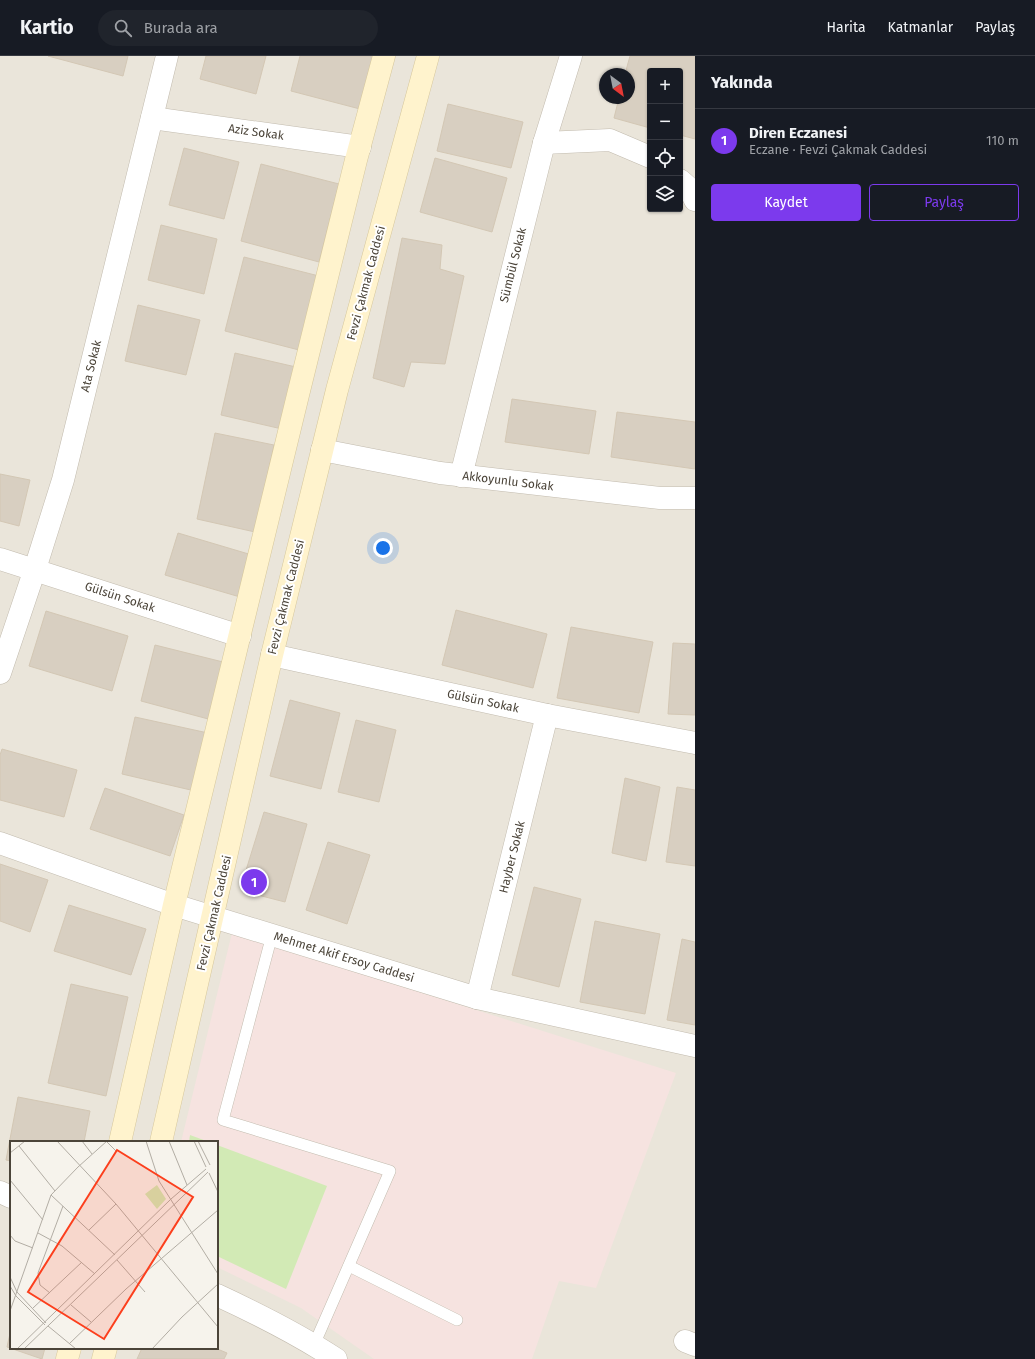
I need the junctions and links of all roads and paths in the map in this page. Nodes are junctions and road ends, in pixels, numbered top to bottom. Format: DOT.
graph roads {
  1 [pos="167,56"];
  2 [pos="384,56"];
  3 [pos="428,56"];
  4 [pos="571,56"];
  5 [pos="152,118"];
  6 [pos="544,142"];
  7 [pos="360,147"];
  8 [pos="647,157"];
  9 [pos="683,183"];
  10 [pos="695,200"];
  11 [pos="322,450"];
  12 [pos="461,476"];
  13 [pos="695,498"];
  14 [pos="0,558"];
  15 [pos="35,569"];
  16 [pos="240,636"];
  17 [pos="272,655"];
  18 [pos="0,673"];
  19 [pos="547,715"];
  20 [pos="695,743"];
  21 [pos="0,843"];
  22 [pos="174,905"];
  23 [pos="213,916"];
  24 [pos="272,935"];
  25 [pos="477,998"];
  26 [pos="695,1046"];
  27 [pos="120,1141"];
  28 [pos="161,1141"];
  29 [pos="0,1192"];
  30 [pos="10,1197"];
  31 [pos="348,1266"];
  32 [pos="218,1295"];
  33 [pos="457,1320"];
  34 [pos="314,1345"];
  35 [pos="70,1349"];
  36 [pos="106,1349"];
  37 [pos="67,1359"];
  38 [pos="103,1359"];
  39 [pos="336,1359"];
  1 -- 5 [label="street, Ata Sokak"];
  2 -- 7 [label="main road"];
  3 -- 11 [label="main road, Fevzi Çakmak Caddesi"];
  4 -- 6 [label="street, Sümbül Sokak"];
  5 -- 7 [label="street, Aziz Sokak"];
  5 -- 15 [label="street, Ata Sokak"];
  6 -- 8 [label="street"];
  6 -- 12 [label="street, Sümbül Sokak"];
  7 -- 16 [label="main road"];
  9 -- 10 [label="street"];
  11 -- 12 [label="street, Akkoyunlu Sokak"];
  11 -- 17 [label="main road, Fevzi Çakmak Caddesi"];
  12 -- 13 [label="street, Akkoyunlu Sokak"];
  14 -- 15 [label="street, Gülsün Sokak"];
  15 -- 16 [label="street, Gülsün Sokak"];
  15 -- 18 [label="street, Ata Sokak"];
  16 -- 22 [label="main road"];
  17 -- 19 [label="street, Gülsün Sokak"];
  17 -- 23 [label="main road, Fevzi Çakmak Caddesi"];
  19 -- 20 [label="street, Gülsün Sokak"];
  19 -- 25 [label="street, Hayber Sokak"];
  21 -- 22 [label="street, Mehmet Akif Ersoy Caddesi"];
  22 -- 23 [label="street, Mehmet Akif Ersoy Caddesi"];
  22 -- 27 [label="main road"];
  23 -- 24 [label="street, Mehmet Akif Ersoy Caddesi"];
  23 -- 28 [label="main road, Fevzi Çakmak Caddesi"];
  24 -- 25 [label="street, Mehmet Akif Ersoy Caddesi"];
  24 -- 31 [label="lane"];
  25 -- 26 [label="street, Mehmet Akif Ersoy Caddesi"];
  29 -- 30 [label="street"];
  31 -- 33 [label="lane"];
  31 -- 34 [label="lane"];
  32 -- 34 [label="street"];
  34 -- 39 [label="street"];
  35 -- 37 [label="main road"];
  36 -- 38 [label="main road"];
}
